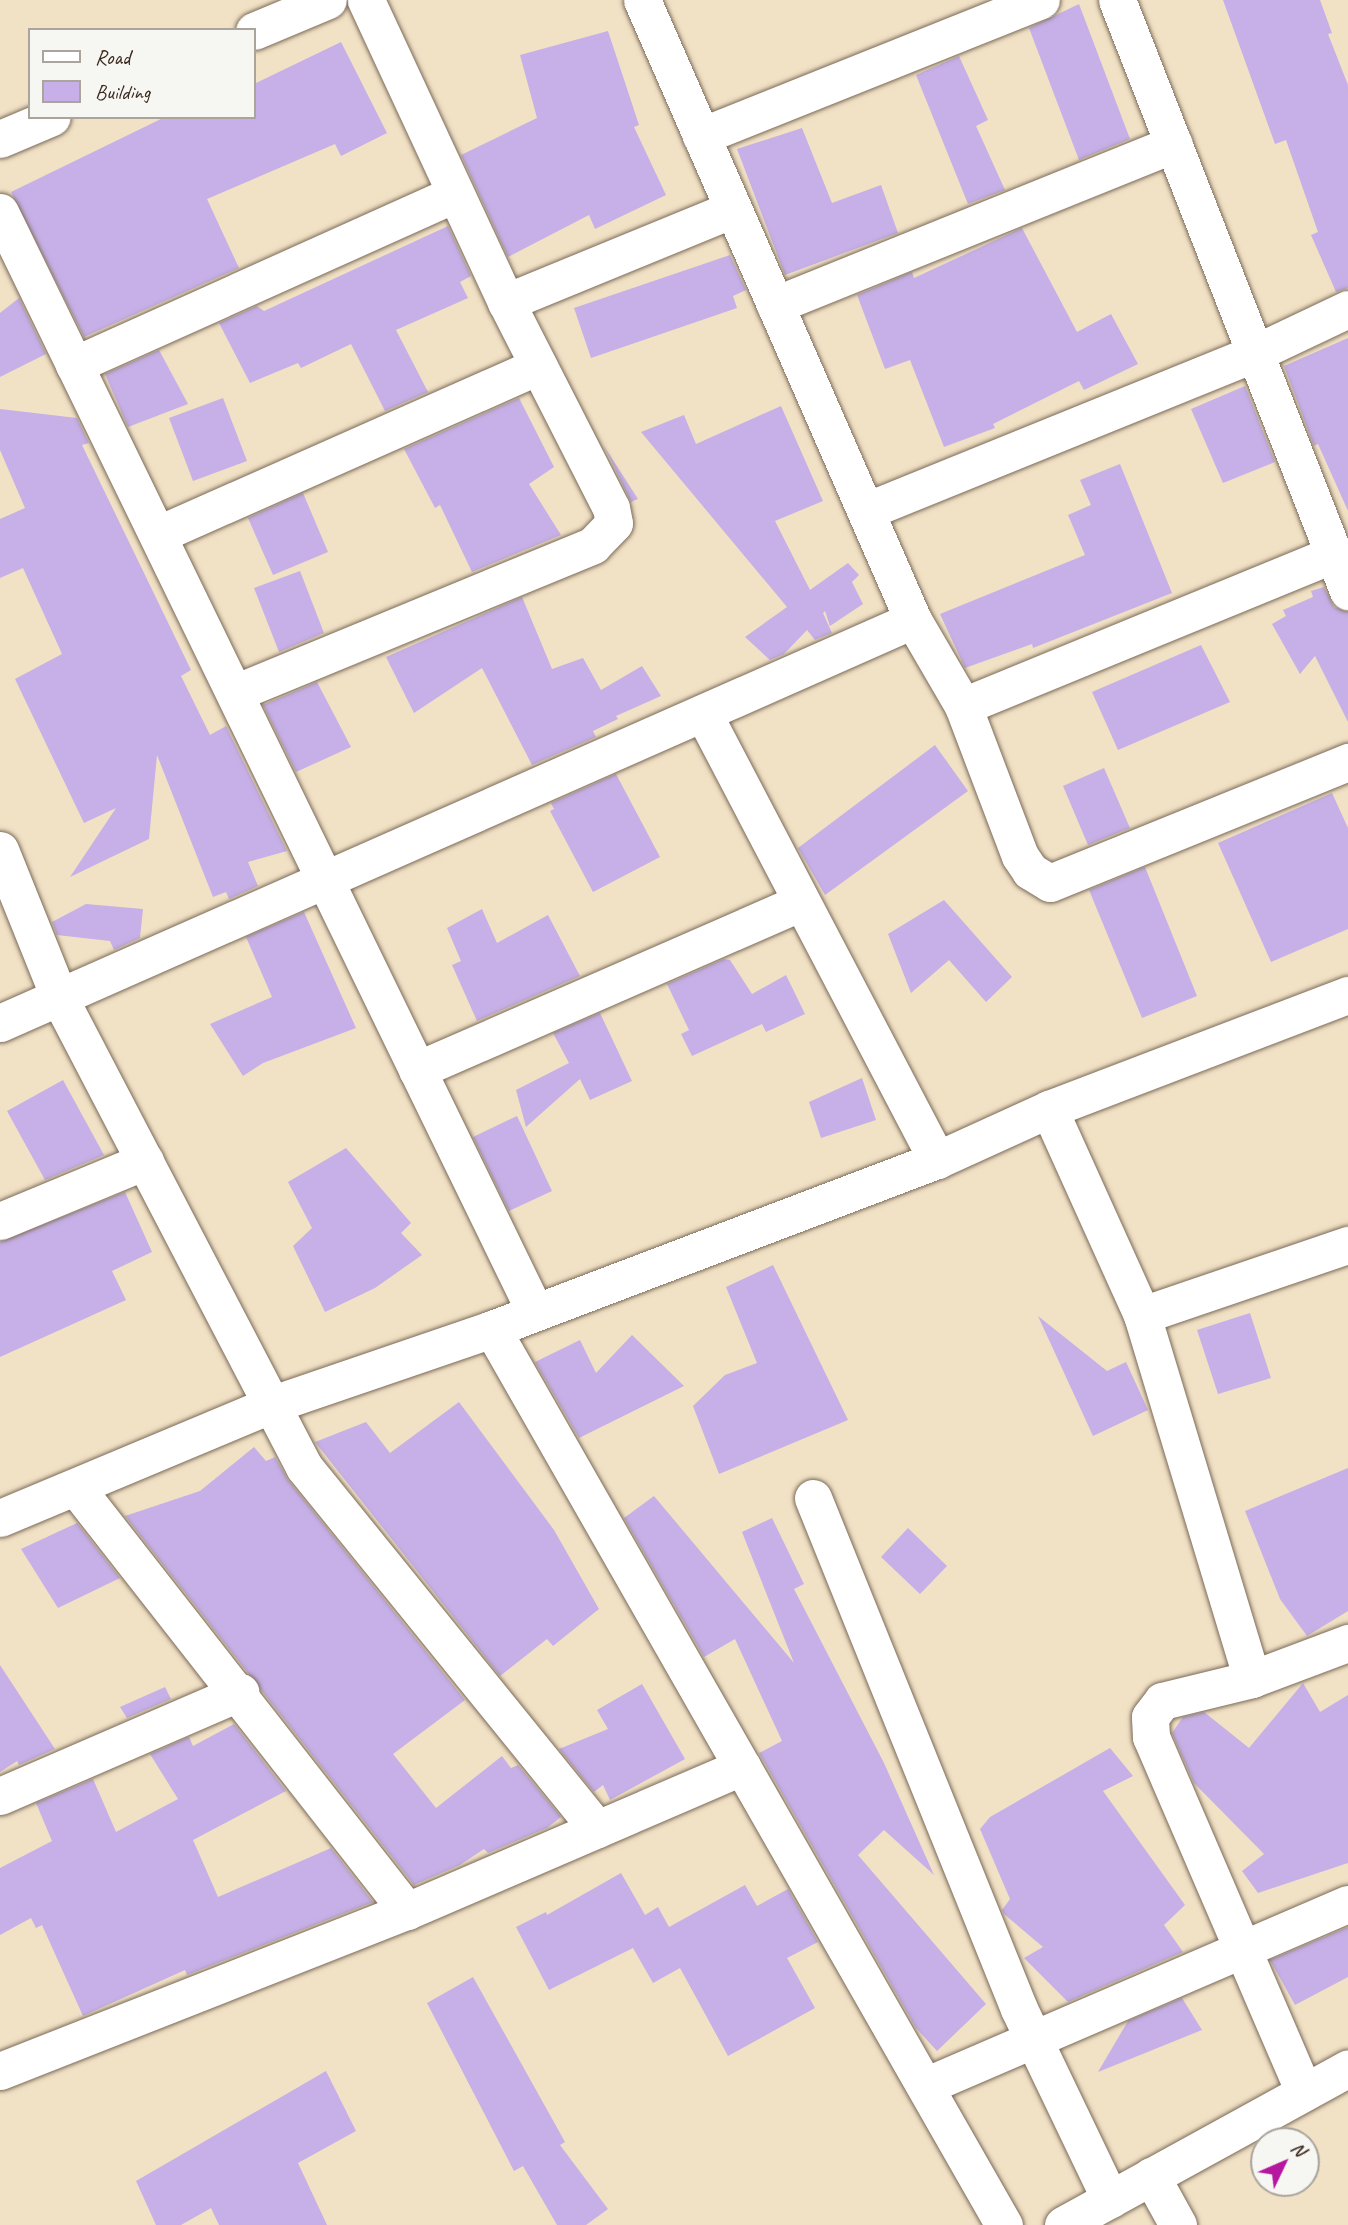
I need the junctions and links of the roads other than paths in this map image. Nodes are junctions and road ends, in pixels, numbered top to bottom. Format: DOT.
graph roads {
  1 [pos="328,0"];
  2 [pos="366,0"];
  3 [pos="642,0"];
  4 [pos="1041,0"];
  5 [pos="1117,0"];
  6 [pos="256,30"];
  7 [pos="47,119"];
  8 [pos="701,136"];
  9 [pos="0,139"];
  10 [pos="1174,144"];
  11 [pos="455,194"];
  12 [pos="733,209"];
  13 [pos="0,212"];
  14 [pos="506,302"];
  15 [pos="775,306"];
  16 [pos="1348,309"];
  17 [pos="1255,353"];
  18 [pos="75,365"];
  19 [pos="539,366"];
  20 [pos="866,511"];
  21 [pos="159,534"];
  22 [pos="1334,554"];
  23 [pos="1348,591"];
  24 [pos="914,620"];
  25 [pos="237,692"];
  26 [pos="963,706"];
  27 [pos="703,713"];
  28 [pos="1348,762"];
  29 [pos="0,850"];
  30 [pos="325,881"];
  31 [pos="801,902"];
  32 [pos="1348,995"];
  33 [pos="60,999"];
  34 [pos="0,1023"];
  35 [pos="417,1070"];
  36 [pos="1049,1109"];
  37 [pos="937,1160"];
  38 [pos="145,1161"];
  39 [pos="0,1221"];
  40 [pos="1348,1245"];
  41 [pos="534,1310"];
  42 [pos="1142,1315"];
  43 [pos="492,1329"];
  44 [pos="270,1405"];
  45 [pos="77,1489"];
  46 [pos="813,1498"];
  47 [pos="0,1518"];
  48 [pos="1348,1643"];
  49 [pos="1252,1679"];
  50 [pos="240,1692"];
  51 [pos="741,1767"];
  52 [pos="0,1796"];
  53 [pos="597,1829"];
  54 [pos="1348,1904"];
  55 [pos="407,1911"];
  56 [pos="1244,1952"];
  57 [pos="1033,2039"];
  58 [pos="1348,2068"];
  59 [pos="0,2071"];
  60 [pos="925,2086"];
  61 [pos="1304,2092"];
  62 [pos="1151,2176"];
  63 [pos="1110,2199"];
  64 [pos="1004,2225"];
  65 [pos="1063,2225"];
  66 [pos="1178,2225"];
  1 -- 6 [label="street"];
  2 -- 11 [label="street"];
  3 -- 8 [label="street"];
  4 -- 8 [label="street"];
  5 -- 10 [label="street"];
  7 -- 9 [label="street"];
  8 -- 12 [label="street"];
  10 -- 15 [label="street"];
  10 -- 17 [label="street"];
  11 -- 14 [label="street"];
  11 -- 18 [label="street"];
  12 -- 14 [label="street"];
  12 -- 15 [label="street"];
  13 -- 18 [label="street"];
  14 -- 19 [label="street"];
  15 -- 20 [label="street"];
  16 -- 17 [label="street"];
  17 -- 20 [label="street"];
  17 -- 22 [label="street"];
  18 -- 21 [label="street"];
  19 -- 21 [label="street"];
  19 -- 25 [label="street"];
  20 -- 24 [label="street"];
  21 -- 25 [label="street"];
  22 -- 23 [label="street"];
  22 -- 26 [label="street"];
  24 -- 26 [label="street"];
  24 -- 27 [label="street"];
  25 -- 30 [label="street"];
  26 -- 28 [label="street"];
  27 -- 30 [label="street"];
  27 -- 31 [label="street"];
  29 -- 33 [label="street"];
  30 -- 33 [label="street"];
  30 -- 35 [label="street"];
  31 -- 35 [label="street"];
  31 -- 37 [label="street"];
  32 -- 36 [label="street"];
  33 -- 34 [label="street"];
  33 -- 38 [label="street"];
  35 -- 41 [label="street"];
  36 -- 37 [label="street"];
  36 -- 42 [label="street"];
  37 -- 41 [label="street"];
  38 -- 39 [label="street"];
  38 -- 44 [label="street"];
  40 -- 42 [label="street"];
  41 -- 43 [label="street"];
  42 -- 49 [label="street"];
  43 -- 44 [label="street"];
  43 -- 51 [label="street"];
  44 -- 45 [label="street"];
  44 -- 53 [label="street"];
  45 -- 47 [label="street"];
  45 -- 50 [label="street"];
  46 -- 57 [label="street"];
  48 -- 49 [label="street"];
  49 -- 56 [label="street"];
  50 -- 52 [label="street"];
  50 -- 55 [label="street"];
  51 -- 53 [label="street"];
  51 -- 60 [label="street"];
  53 -- 55 [label="street"];
  54 -- 56 [label="street"];
  55 -- 59 [label="street"];
  56 -- 57 [label="street"];
  56 -- 61 [label="street"];
  57 -- 60 [label="street"];
  57 -- 63 [label="street"];
  58 -- 61 [label="street"];
  60 -- 64 [label="street"];
  61 -- 62 [label="street"];
  62 -- 63 [label="street"];
  62 -- 66 [label="street"];
  63 -- 65 [label="street"];
}
